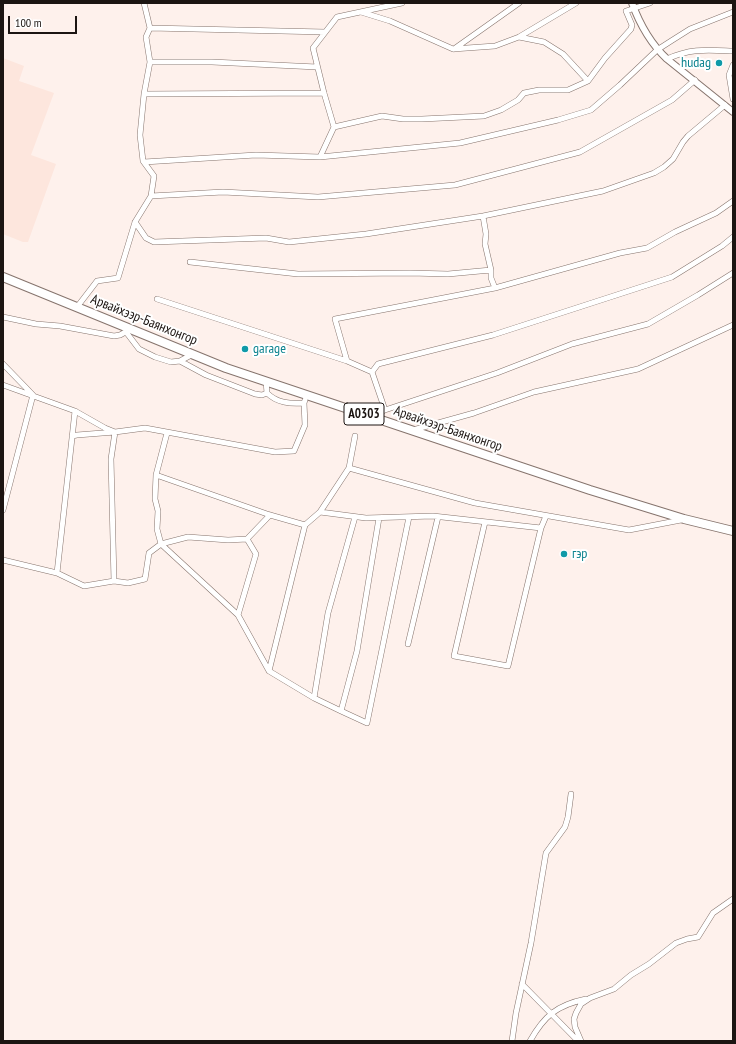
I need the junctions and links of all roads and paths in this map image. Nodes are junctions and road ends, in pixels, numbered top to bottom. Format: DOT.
graph roads {
  1 [pos="144,3"];
  2 [pos="402,3"];
  3 [pos="519,3"];
  4 [pos="576,3"];
  5 [pos="647,3"];
  6 [pos="633,6"];
  7 [pos="361,12"];
  8 [pos="733,12"];
  9 [pos="150,28"];
  10 [pos="325,32"];
  11 [pos="519,37"];
  12 [pos="453,49"];
  13 [pos="657,50"];
  14 [pos="733,51"];
  15 [pos="667,59"];
  16 [pos="150,62"];
  17 [pos="733,65"];
  18 [pos="317,67"];
  19 [pos="695,80"];
  20 [pos="588,81"];
  21 [pos="324,93"];
  22 [pos="144,94"];
  23 [pos="733,99"];
  24 [pos="725,105"];
  25 [pos="733,112"];
  26 [pos="334,127"];
  27 [pos="320,158"];
  28 [pos="144,162"];
  29 [pos="151,196"];
  30 [pos="733,201"];
  31 [pos="483,216"];
  32 [pos="135,222"];
  33 [pos="733,237"];
  34 [pos="190,262"];
  35 [pos="491,270"];
  36 [pos="733,273"];
  37 [pos="3,277"];
  38 [pos="495,288"];
  39 [pos="157,299"];
  40 [pos="77,307"];
  41 [pos="3,317"];
  42 [pos="733,325"];
  43 [pos="128,330"];
  44 [pos="193,354"];
  45 [pos="180,361"];
  46 [pos="347,361"];
  47 [pos="3,364"];
  48 [pos="372,372"];
  49 [pos="266,381"];
  50 [pos="3,385"];
  51 [pos="267,394"];
  52 [pos="34,395"];
  53 [pos="305,399"];
  54 [pos="385,410"];
  55 [pos="75,411"];
  56 [pos="371,416"];
  57 [pos="412,430"];
  58 [pos="115,432"];
  59 [pos="167,433"];
  60 [pos="72,436"];
  61 [pos="355,436"];
  62 [pos="349,468"];
  63 [pos="156,475"];
  64 [pos="3,510"];
  65 [pos="320,512"];
  66 [pos="270,515"];
  67 [pos="546,516"];
  68 [pos="355,517"];
  69 [pos="409,517"];
  70 [pos="438,517"];
  71 [pos="379,518"];
  72 [pos="684,519"];
  73 [pos="485,522"];
  74 [pos="305,525"];
  75 [pos="541,528"];
  76 [pos="733,531"];
  77 [pos="247,539"];
  78 [pos="161,544"];
  79 [pos="3,560"];
  80 [pos="57,573"];
  81 [pos="114,581"];
  82 [pos="238,615"];
  83 [pos="408,644"];
  84 [pos="269,671"];
  85 [pos="314,698"];
  86 [pos="340,712"];
  87 [pos="570,794"];
  88 [pos="733,899"];
  89 [pos="522,984"];
  90 [pos="590,998"];
  91 [pos="551,1013"];
  92 [pos="512,1041"];
  93 [pos="530,1041"];
  94 [pos="579,1041"];
  1 -- 9 [label="street"];
  2 -- 7 [label="street"];
  3 -- 12 [label="street"];
  4 -- 11 [label="street"];
  5 -- 6 [label="street"];
  6 -- 13 [label="street"];
  6 -- 20 [label="street"];
  7 -- 10 [label="street"];
  7 -- 12 [label="street"];
  8 -- 13 [label="street"];
  9 -- 10 [label="street"];
  9 -- 16 [label="street"];
  10 -- 18 [label="street"];
  11 -- 12 [label="street"];
  11 -- 20 [label="street"];
  13 -- 15 [label="street"];
  13 -- 27 [label="street"];
  14 -- 15 [label="street"];
  15 -- 19 [label="street"];
  16 -- 18 [label="street"];
  16 -- 22 [label="street"];
  17 -- 23 [label="street"];
  18 -- 21 [label="street"];
  19 -- 24 [label="street"];
  19 -- 29 [label="street"];
  20 -- 26 [label="street"];
  21 -- 22 [label="street"];
  21 -- 26 [label="street"];
  22 -- 28 [label="street"];
  24 -- 25 [label="street"];
  24 -- 31 [label="street"];
  26 -- 27 [label="street"];
  27 -- 28 [label="street"];
  28 -- 29 [label="street"];
  29 -- 32 [label="street"];
  30 -- 38 [label="street"];
  31 -- 32 [label="street"];
  31 -- 35 [label="street"];
  32 -- 40 [label="street"];
  33 -- 48 [label="street"];
  34 -- 35 [label="street"];
  35 -- 38 [label="street"];
  36 -- 54 [label="street"];
  37 -- 40 [label="highway, Арвайхээр-Баянхонгор / A0303"];
  38 -- 46 [label="street"];
  39 -- 46 [label="street"];
  40 -- 43 [label="highway, Арвайхээр-Баянхонгор / A0303"];
  41 -- 43 [label="street"];
  42 -- 57 [label="street"];
  43 -- 44 [label="highway, Арвайхээр-Баянхонгор / A0303"];
  43 -- 45 [label="street"];
  44 -- 45 [label="street"];
  44 -- 49 [label="highway, Арвайхээр-Баянхонгор / A0303"];
  45 -- 51 [label="street"];
  46 -- 48 [label="street"];
  47 -- 52 [label="street"];
  48 -- 54 [label="street"];
  49 -- 51 [label="street"];
  49 -- 53 [label="highway, Арвайхээр-Баянхонгор / A0303"];
  50 -- 52 [label="street"];
  51 -- 53 [label="street"];
  52 -- 55 [label="street"];
  52 -- 64 [label="street"];
  53 -- 56 [label="highway, Арвайхээр-Баянхонгор / A0303"];
  53 -- 59 [label="street"];
  54 -- 56 [label="street"];
  55 -- 58 [label="street"];
  55 -- 60 [label="street"];
  56 -- 57 [label="highway, Арвайхээр-Баянхонгор / A0303"];
  57 -- 72 [label="highway, Арвайхээр-Баянхонгор / A0303"];
  58 -- 59 [label="street"];
  58 -- 60 [label="street"];
  58 -- 81 [label="street"];
  59 -- 63 [label="street"];
  60 -- 80 [label="street"];
  61 -- 62 [label="street"];
  62 -- 65 [label="street"];
  62 -- 67 [label="street"];
  63 -- 66 [label="street"];
  63 -- 78 [label="street"];
  65 -- 68 [label="street"];
  65 -- 74 [label="street"];
  66 -- 74 [label="street"];
  66 -- 77 [label="street"];
  67 -- 72 [label="street"];
  67 -- 75 [label="street"];
  68 -- 71 [label="street"];
  68 -- 85 [label="street"];
  69 -- 70 [label="street"];
  69 -- 71 [label="street"];
  69 -- 86 [label="street"];
  70 -- 73 [label="street"];
  70 -- 83 [label="street"];
  71 -- 86 [label="street"];
  72 -- 76 [label="highway, Арвайхээр-Баянхонгор / A0303"];
  73 -- 75 [label="street"];
  73 -- 75 [label="street"];
  74 -- 84 [label="street"];
  77 -- 78 [label="street"];
  77 -- 82 [label="street"];
  78 -- 81 [label="street"];
  78 -- 82 [label="street"];
  79 -- 80 [label="street"];
  80 -- 81 [label="street"];
  82 -- 84 [label="street"];
  84 -- 85 [label="street"];
  85 -- 86 [label="street"];
  87 -- 89 [label="street"];
  88 -- 90 [label="street"];
  89 -- 91 [label="street"];
  89 -- 92 [label="street"];
  90 -- 91 [label="street"];
  90 -- 94 [label="street"];
  91 -- 93 [label="street"];
  91 -- 94 [label="street"];
}
